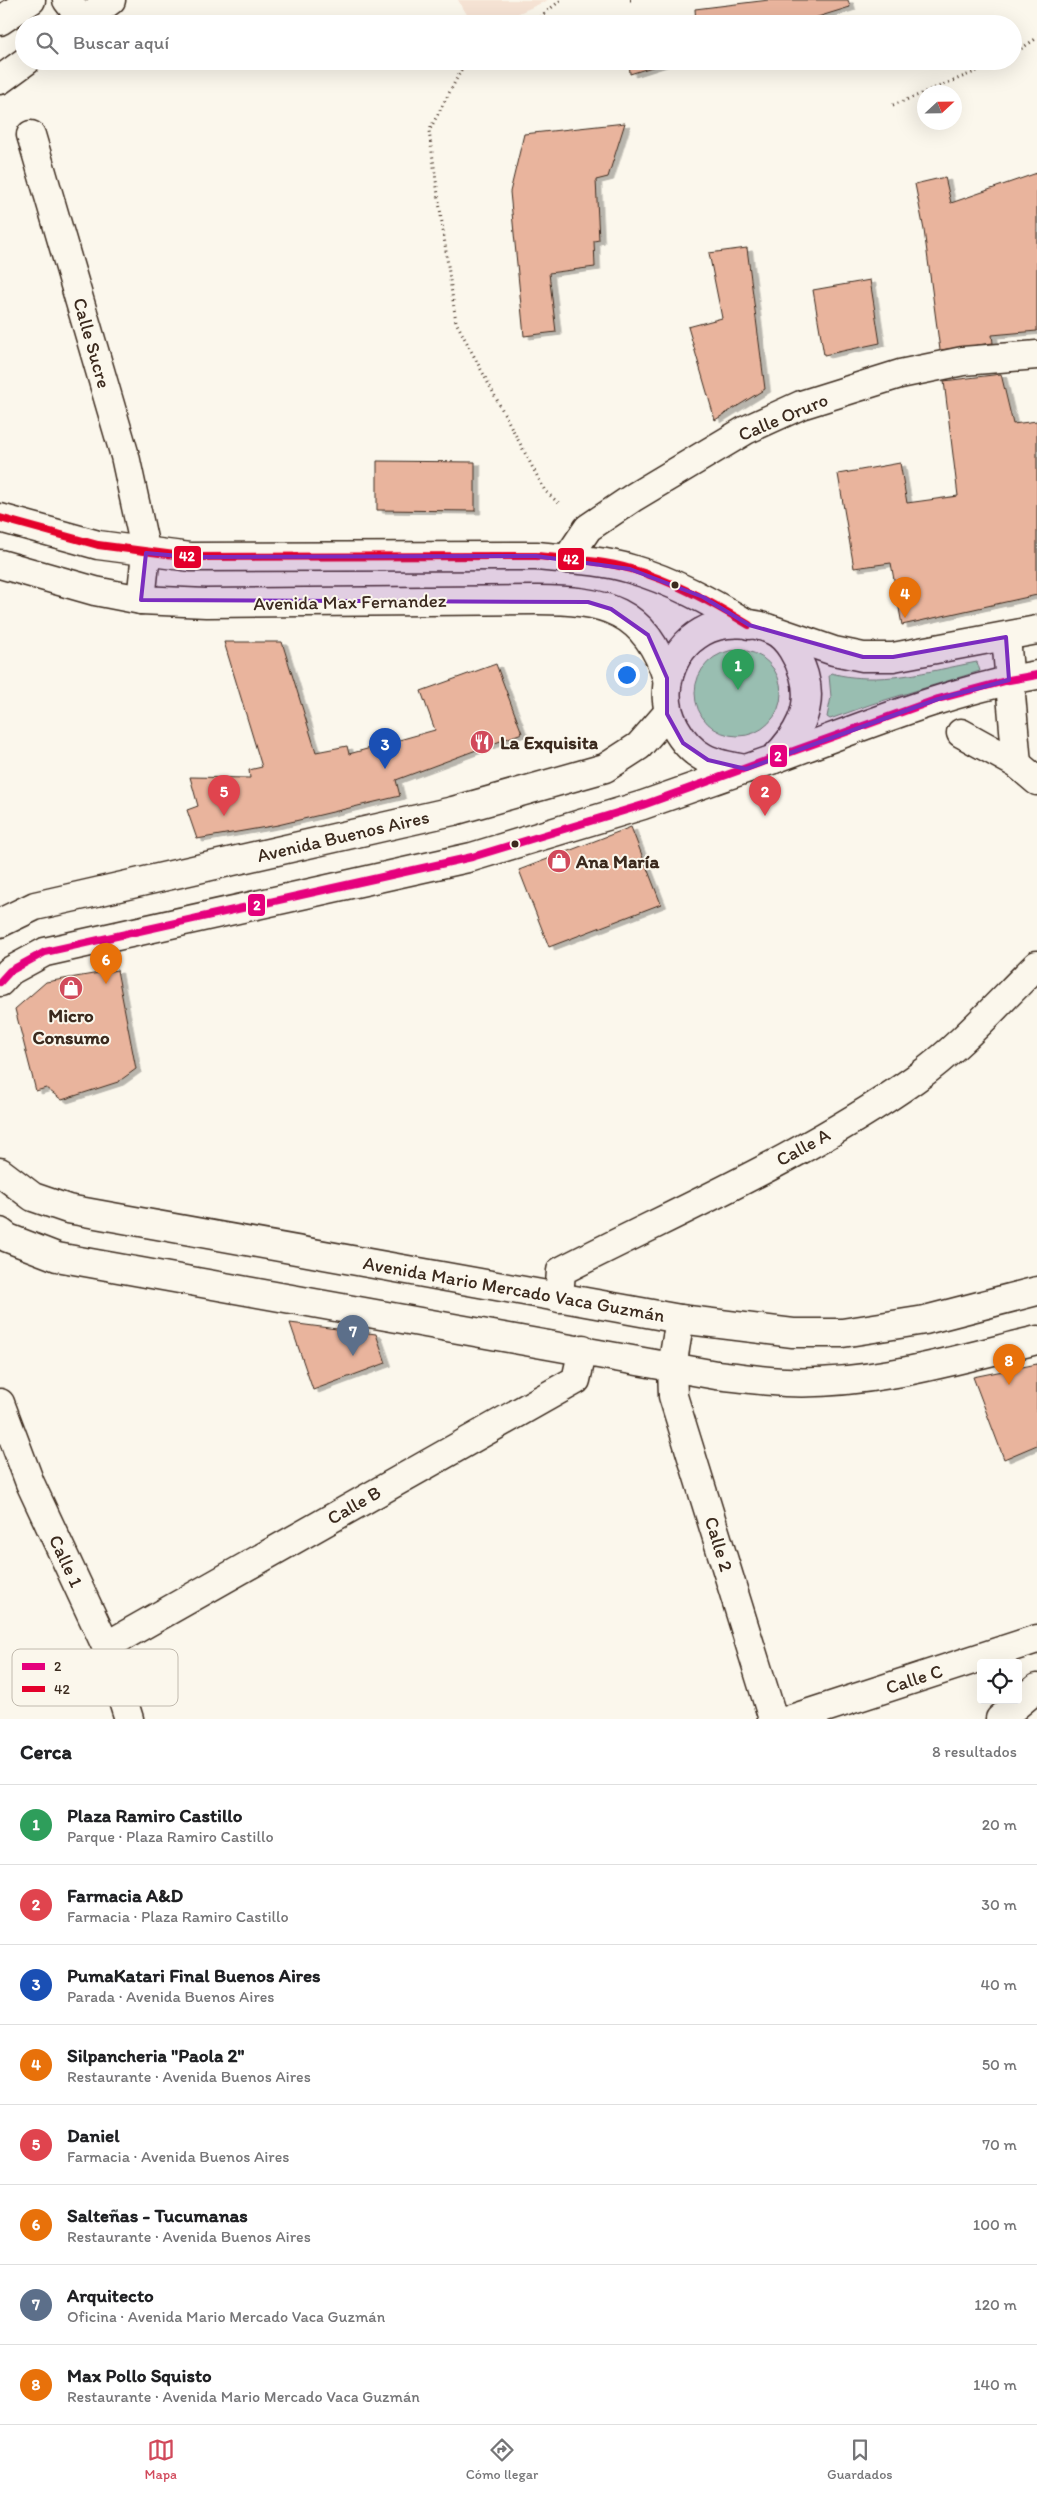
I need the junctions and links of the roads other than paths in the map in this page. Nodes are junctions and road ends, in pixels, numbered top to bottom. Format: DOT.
graph roads {
  1 [pos="31,0"];
  2 [pos="111,0"];
  3 [pos="76,15"];
  4 [pos="0,21"];
  5 [pos="15,69"];
  6 [pos="0,80"];
  7 [pos="31,135"];
  8 [pos="1037,355"];
  9 [pos="0,518"];
  10 [pos="146,553"];
  11 [pos="567,560"];
  12 [pos="0,564"];
  13 [pos="141,600"];
  14 [pos="761,627"];
  15 [pos="1037,630"];
  16 [pos="1006,636"];
  17 [pos="1037,675"];
  18 [pos="667,678"];
  19 [pos="1009,680"];
  20 [pos="667,714"];
  21 [pos="961,733"];
  22 [pos="774,759"];
  23 [pos="746,769"];
  24 [pos="1027,772"];
  25 [pos="0,923"];
  26 [pos="1037,965"];
  27 [pos="0,982"];
  28 [pos="0,1172"];
  29 [pos="0,1232"];
  30 [pos="1037,1291"];
  31 [pos="560,1298"];
  32 [pos="680,1319"];
  33 [pos="1037,1340"];
  34 [pos="582,1350"];
  35 [pos="672,1367"];
  36 [pos="0,1403"];
  37 [pos="1037,1639"];
  38 [pos="106,1646"];
  39 [pos="107,1649"];
  40 [pos="1037,1688"];
  41 [pos="125,1706"];
  42 [pos="129,1719"];
  43 [pos="773,1719"];
  44 [pos="791,1719"];
  45 [pos="1000,1719"];
  1 -- 4 [label="main road"];
  2 -- 3 [label="main road"];
  5 -- 6 [label="main road"];
  7 -- 10 [label="main road, Calle Sucre"];
  8 -- 11 [label="main road, Calle Oruro"];
  9 -- 10 [label="main road"];
  10 -- 11 [label="main road"];
  10 -- 13 [label="main road, Calle Sucre"];
  11 -- 14 [label="main road"];
  12 -- 13 [label="main road, Avenida Max Fernandez"];
  13 -- 18 [label="main road, Avenida Max Fernandez"];
  14 -- 16 [label="main road"];
  14 -- 18 [label="main road"];
  14 -- 22 [label="main road"];
  15 -- 16 [label="main road"];
  16 -- 19 [label="main road"];
  17 -- 19 [label="main road"];
  18 -- 20 [label="main road"];
  19 -- 22 [label="main road"];
  19 -- 24 [label="main road"];
  20 -- 23 [label="main road"];
  20 -- 25 [label="main road, Avenida Buenos Aires"];
  21 -- 24 [label="main road"];
  22 -- 23 [label="main road"];
  23 -- 27 [label="main road"];
  26 -- 31 [label="main road, Calle A"];
  28 -- 31 [label="main road, Avenida Mario Mercado Vaca Guzmán"];
  29 -- 34 [label="main road"];
  30 -- 32 [label="main road, Avenida Mario Mercado Vaca Guzmán"];
  31 -- 32 [label="main road, Avenida Mario Mercado Vaca Guzmán"];
  32 -- 35 [label="main road, Calle 2"];
  33 -- 35 [label="main road"];
  34 -- 35 [label="main road"];
  34 -- 38 [label="main road, Calle B"];
  35 -- 43 [label="main road, Calle 2"];
  36 -- 38 [label="main road, Calle 1"];
  37 -- 44 [label="main road, Calle C"];
  38 -- 39 [label="main road, Calle 1"];
  40 -- 45 [label="main road"];
  41 -- 42 [label="main road, Calle 1"];
}
